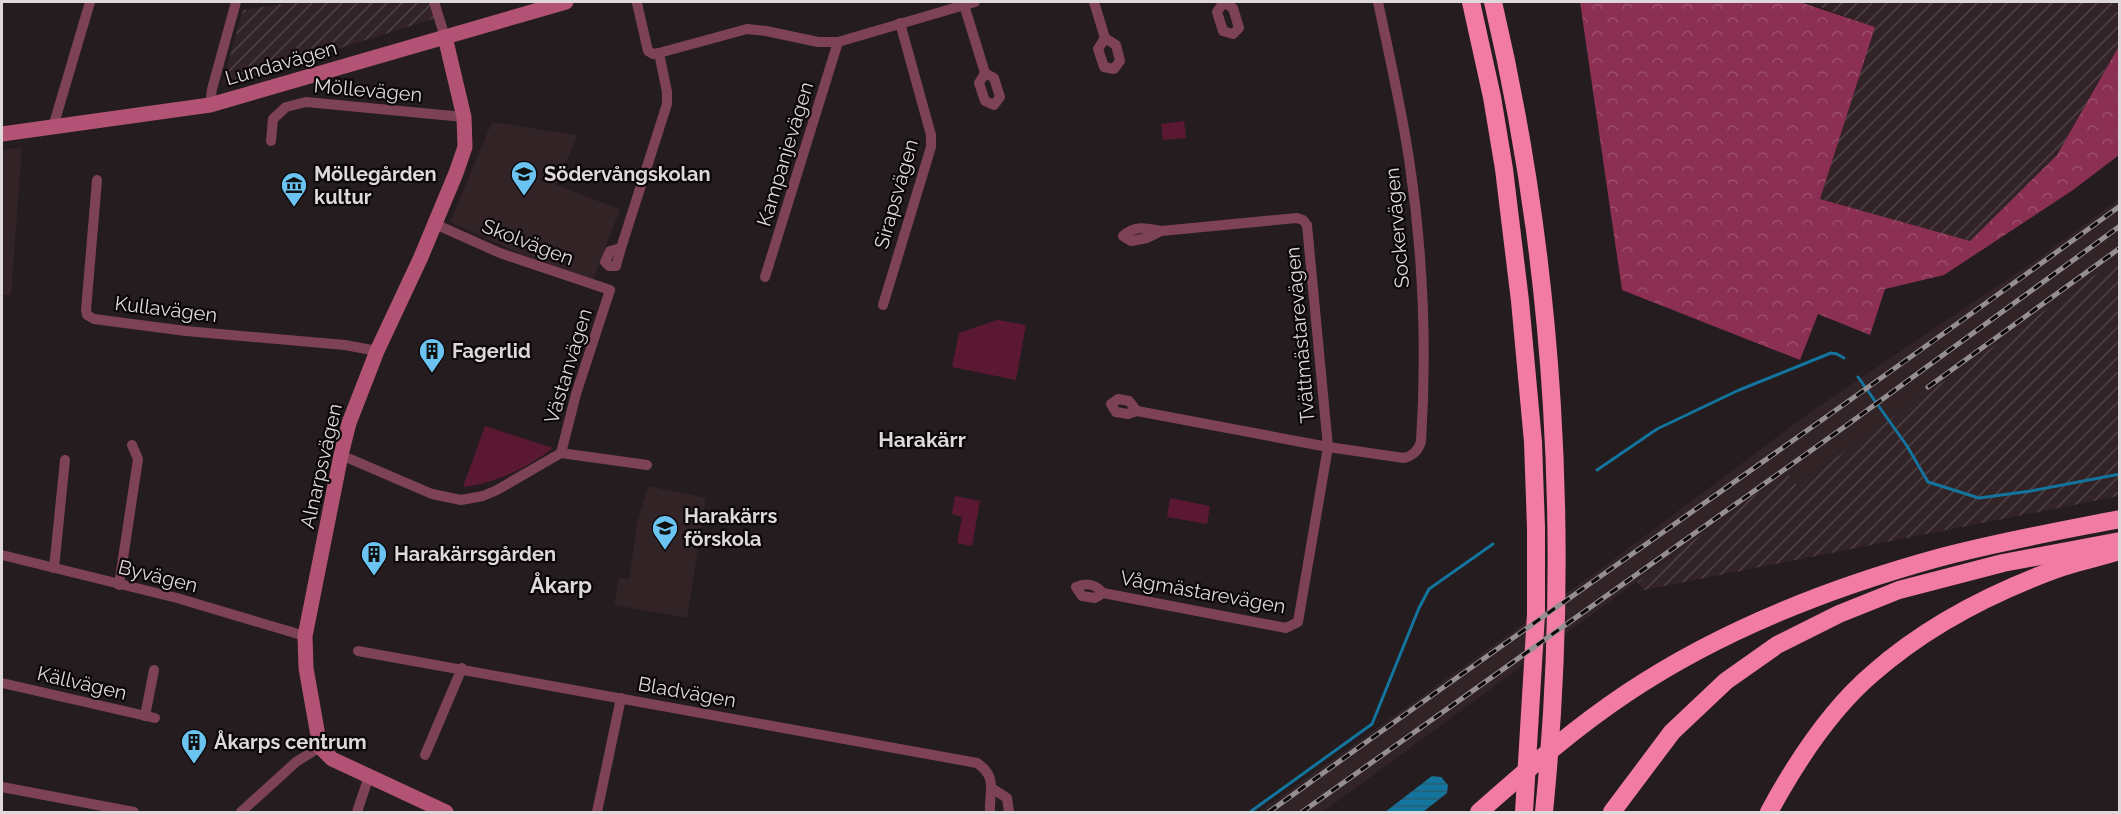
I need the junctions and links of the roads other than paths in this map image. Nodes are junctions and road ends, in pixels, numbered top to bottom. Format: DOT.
graph roads {
  1 [pos="90,2"];
  2 [pos="236,2"];
  3 [pos="434,2"];
  4 [pos="566,2"];
  5 [pos="1094,2"];
  6 [pos="1378,2"];
  7 [pos="1471,2"];
  8 [pos="1493,2"];
  9 [pos="637,3"];
  10 [pos="970,3"];
  11 [pos="900,23"];
  12 [pos="445,37"];
  13 [pos="1105,38"];
  14 [pos="838,42"];
  15 [pos="658,54"];
  16 [pos="984,73"];
  17 [pos="210,105"];
  18 [pos="464,117"];
  19 [pos="53,127"];
  20 [pos="2,134"];
  21 [pos="271,141"];
  22 [pos="97,180"];
  23 [pos="435,224"];
  24 [pos="1161,231"];
  25 [pos="621,248"];
  26 [pos="765,277"];
  27 [pos="610,290"];
  28 [pos="883,305"];
  29 [pos="377,351"];
  30 [pos="1137,411"];
  31 [pos="132,445"];
  32 [pos="1328,447"];
  33 [pos="561,453"];
  34 [pos="341,456"];
  35 [pos="64,460"];
  36 [pos="647,465"];
  37 [pos="2120,519"];
  38 [pos="2120,540"];
  39 [pos="2120,551"];
  40 [pos="2,555"];
  41 [pos="54,568"];
  42 [pos="119,585"];
  43 [pos="1103,593"];
  44 [pos="305,636"];
  45 [pos="358,651"];
  46 [pos="462,668"];
  47 [pos="154,670"];
  48 [pos="2,683"];
  49 [pos="621,698"];
  50 [pos="320,747"];
  51 [pos="425,755"];
  52 [pos="1549,759"];
  53 [pos="369,776"];
  54 [pos="2,787"];
  55 [pos="993,789"];
  56 [pos="134,813"];
  57 [pos="241,813"];
  58 [pos="357,813"];
  59 [pos="446,813"];
  60 [pos="597,813"];
  61 [pos="990,813"];
  62 [pos="1009,813"];
  63 [pos="1479,813"];
  64 [pos="1490,813"];
  65 [pos="1524,813"];
  66 [pos="1544,813"];
  67 [pos="1612,813"];
  68 [pos="1769,813"];
  1 -- 19 [label="street"];
  2 -- 17 [label="street"];
  3 -- 12 [label="street"];
  4 -- 12 [label="street, Lundavägen"];
  5 -- 13 [label="street"];
  6 -- 32 [label="street, Sockervägen"];
  7 -- 65 [label="highway"];
  8 -- 52 [label="highway"];
  9 -- 15 [label="street"];
  10 -- 11 [label="street"];
  10 -- 16 [label="street"];
  11 -- 14 [label="street"];
  11 -- 28 [label="street, Sirapsvägen"];
  12 -- 17 [label="street, Lundavägen"];
  12 -- 18 [label="street, Alnarpsvägen"];
  14 -- 15 [label="street"];
  14 -- 26 [label="street, Kampanjevägen"];
  15 -- 25 [label="street"];
  17 -- 19 [label="street, Lundavägen"];
  18 -- 21 [label="street, Möllevägen"];
  18 -- 23 [label="street, Alnarpsvägen"];
  19 -- 20 [label="street, Lundavägen"];
  22 -- 29 [label="street, Kullavägen"];
  23 -- 27 [label="street, Skolvägen"];
  23 -- 29 [label="street, Alnarpsvägen"];
  24 -- 32 [label="street, Tvättmästarevägen"];
  27 -- 33 [label="street, Västanvägen"];
  29 -- 34 [label="street, Alnarpsvägen"];
  30 -- 32 [label="street"];
  31 -- 42 [label="street"];
  32 -- 43 [label="street, Vågmästarevägen"];
  33 -- 34 [label="street"];
  33 -- 36 [label="street"];
  34 -- 44 [label="street, Alnarpsvägen"];
  35 -- 41 [label="street"];
  37 -- 52 [label="highway"];
  38 -- 67 [label="highway"];
  39 -- 68 [label="highway"];
  40 -- 41 [label="street, Byvägen"];
  41 -- 42 [label="street, Byvägen"];
  42 -- 44 [label="street, Byvägen"];
  44 -- 50 [label="street, Alnarpsvägen"];
  45 -- 46 [label="street, Bladvägen"];
  46 -- 49 [label="street, Bladvägen"];
  46 -- 51 [label="street"];
  47 -- 48 [label="street, Källvägen"];
  49 -- 55 [label="street, Bladvägen"];
  49 -- 60 [label="street"];
  50 -- 53 [label="street"];
  50 -- 57 [label="street"];
  52 -- 63 [label="highway"];
  52 -- 64 [label="highway"];
  52 -- 66 [label="highway"];
  53 -- 58 [label="street"];
  53 -- 59 [label="street"];
  54 -- 56 [label="street"];
  55 -- 61 [label="street"];
  55 -- 62 [label="street, Bladvägen"];
}
